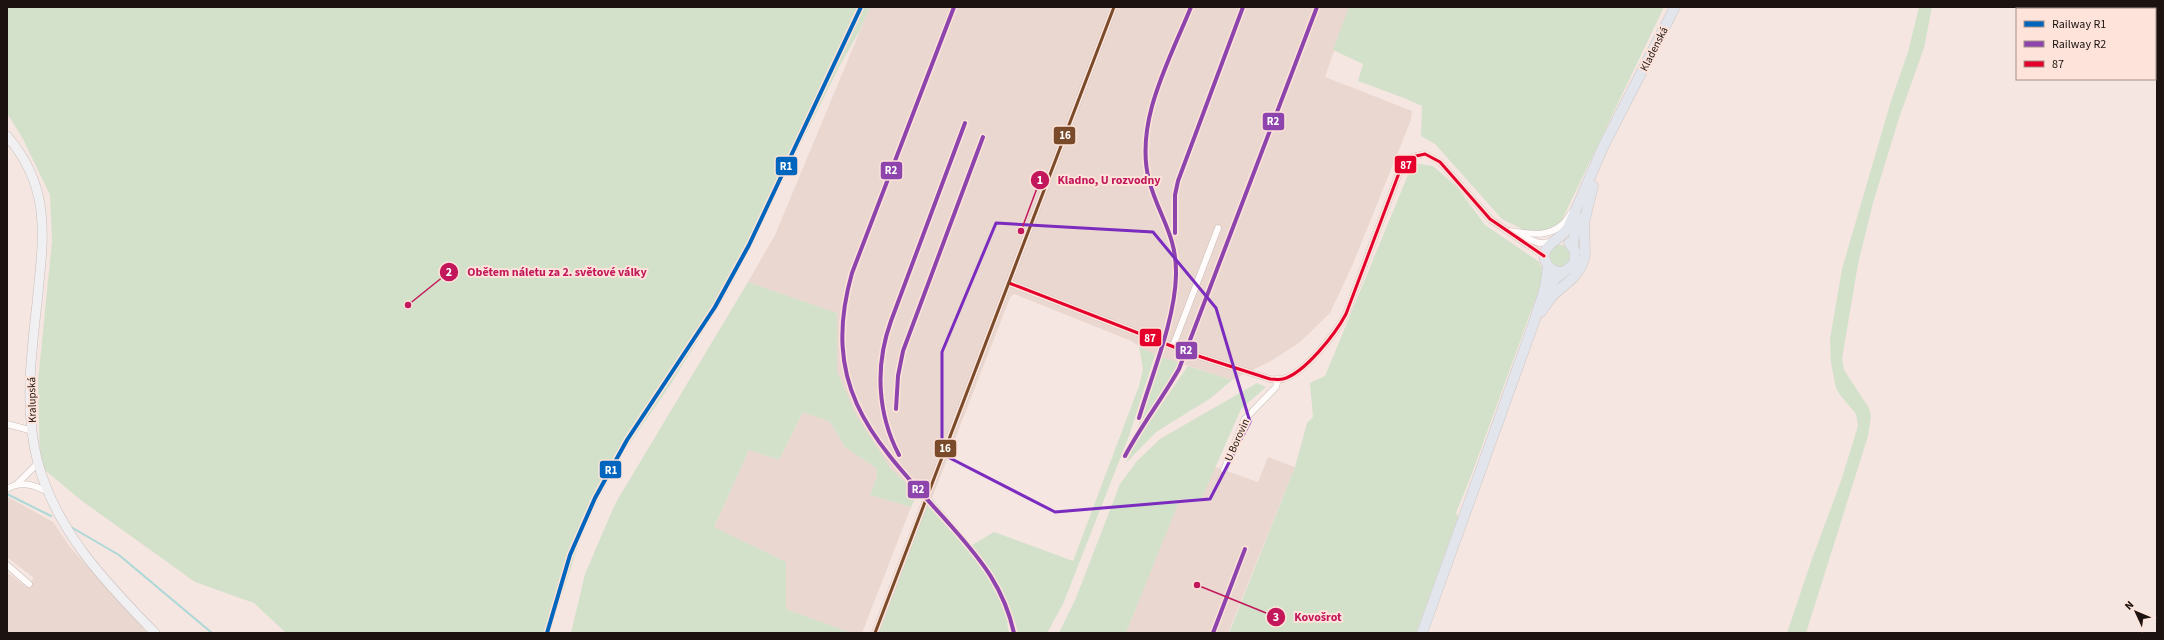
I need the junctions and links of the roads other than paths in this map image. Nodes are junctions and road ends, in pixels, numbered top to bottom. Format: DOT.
graph roads {
  1 [pos="1114,7"];
  2 [pos="1675,7"];
  3 [pos="1633,92"];
  4 [pos="7,136"];
  5 [pos="1591,174"];
  6 [pos="1593,186"];
  7 [pos="1218,228"];
  8 [pos="1505,229"];
  9 [pos="1555,241"];
  10 [pos="1573,247"];
  11 [pos="1544,256"];
  12 [pos="1548,266"];
  13 [pos="1563,272"];
  14 [pos="1008,283"];
  15 [pos="1533,325"];
  16 [pos="1173,346"];
  17 [pos="1278,379"];
  18 [pos="7,424"];
  19 [pos="33,431"];
  20 [pos="38,463"];
  21 [pos="1224,470"];
  22 [pos="17,484"];
  23 [pos="7,489"];
  24 [pos="48,492"];
  25 [pos="7,564"];
  26 [pos="29,584"];
  27 [pos="155,633"];
  28 [pos="875,633"];
  29 [pos="1422,633"];
  1 -- 14 [label="street"];
  2 -- 3 [label="main road, Kladenská"];
  3 -- 5 [label="main road"];
  3 -- 6 [label="main road"];
  4 -- 19 [label="main road, Kralupská"];
  5 -- 8 [label="street"];
  5 -- 9 [label="main road"];
  6 -- 10 [label="main road"];
  6 -- 15 [label="main road"];
  7 -- 16 [label="street"];
  8 -- 9 [label="street"];
  8 -- 11 [label="street"];
  8 -- 17 [label="street"];
  9 -- 10 [label="main road"];
  9 -- 11 [label="main road"];
  10 -- 13 [label="main road"];
  11 -- 12 [label="main road"];
  12 -- 13 [label="main road"];
  12 -- 15 [label="main road"];
  13 -- 15 [label="main road"];
  14 -- 16 [label="street"];
  14 -- 28 [label="street"];
  15 -- 29 [label="main road"];
  16 -- 17 [label="street"];
  17 -- 21 [label="street, U Borovin"];
  18 -- 19 [label="street"];
  19 -- 20 [label="main road, Kralupská"];
  20 -- 22 [label="street"];
  20 -- 24 [label="main road, Kralupská"];
  22 -- 23 [label="street"];
  22 -- 24 [label="street"];
  24 -- 27 [label="main road, Kralupská"];
  25 -- 26 [label="street"];
}
